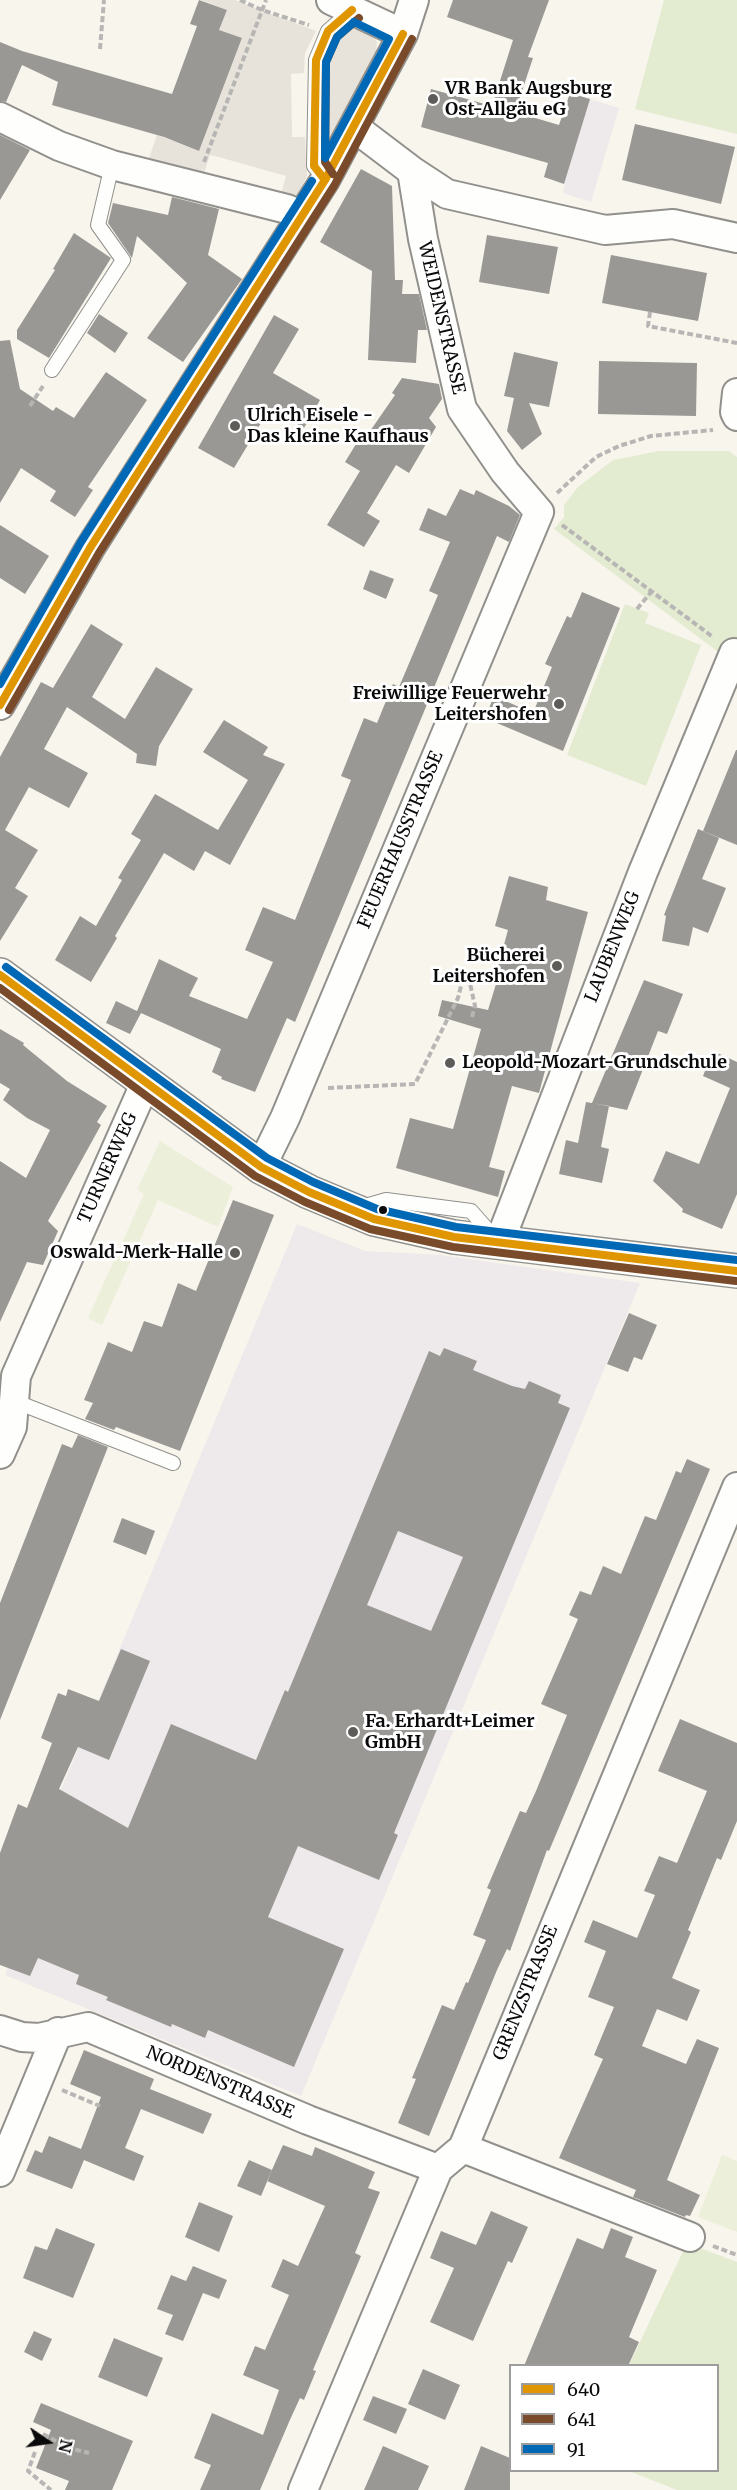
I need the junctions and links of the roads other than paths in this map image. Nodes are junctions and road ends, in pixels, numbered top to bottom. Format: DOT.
graph roads {
  1 [pos="414,0"];
  2 [pos="341,5"];
  3 [pos="403,34"];
  4 [pos="0,117"];
  5 [pos="354,127"];
  6 [pos="112,165"];
  7 [pos="412,171"];
  8 [pos="325,180"];
  9 [pos="302,216"];
  10 [pos="737,238"];
  11 [pos="52,370"];
  12 [pos="737,393"];
  13 [pos="727,423"];
  14 [pos="539,512"];
  15 [pos="734,653"];
  16 [pos="0,705"];
  17 [pos="0,975"];
  18 [pos="145,1084"];
  19 [pos="261,1167"];
  20 [pos="499,1243"];
  21 [pos="736,1268"];
  22 [pos="14,1401"];
  23 [pos="0,1454"];
  24 [pos="173,1463"];
  25 [pos="737,1486"];
  26 [pos="0,2030"];
  27 [pos="58,2032"];
  28 [pos="463,2148"];
  29 [pos="438,2169"];
  30 [pos="0,2172"];
  31 [pos="690,2237"];
  32 [pos="303,2490"];
  1 -- 3 [label="street"];
  2 -- 3 [label="street"];
  2 -- 8 [label="lane"];
  3 -- 5 [label="street"];
  4 -- 6 [label="street"];
  5 -- 7 [label="street"];
  5 -- 8 [label="street"];
  6 -- 9 [label="street"];
  6 -- 11 [label="lane"];
  7 -- 10 [label="street"];
  7 -- 14 [label="street, WEIDENSTRASSE"];
  8 -- 9 [label="street"];
  9 -- 16 [label="street"];
  12 -- 13 [label="street"];
  14 -- 19 [label="street, FEUERHAUSSTRASSE"];
  15 -- 20 [label="street, LAUBENWEG"];
  17 -- 18 [label="street"];
  18 -- 19 [label="street"];
  18 -- 22 [label="street, TURNERWEG"];
  19 -- 20 [label="street"];
  20 -- 21 [label="street"];
  22 -- 23 [label="street, TURNERWEG"];
  22 -- 24 [label="lane"];
  25 -- 28 [label="street, GRENZSTRASSE"];
  26 -- 27 [label="street, NORDENSTRASSE"];
  27 -- 29 [label="street, NORDENSTRASSE"];
  27 -- 30 [label="street"];
  28 -- 29 [label="street, GRENZSTRASSE"];
  28 -- 31 [label="street"];
  29 -- 32 [label="street, GRENZSTRASSE"];
}
